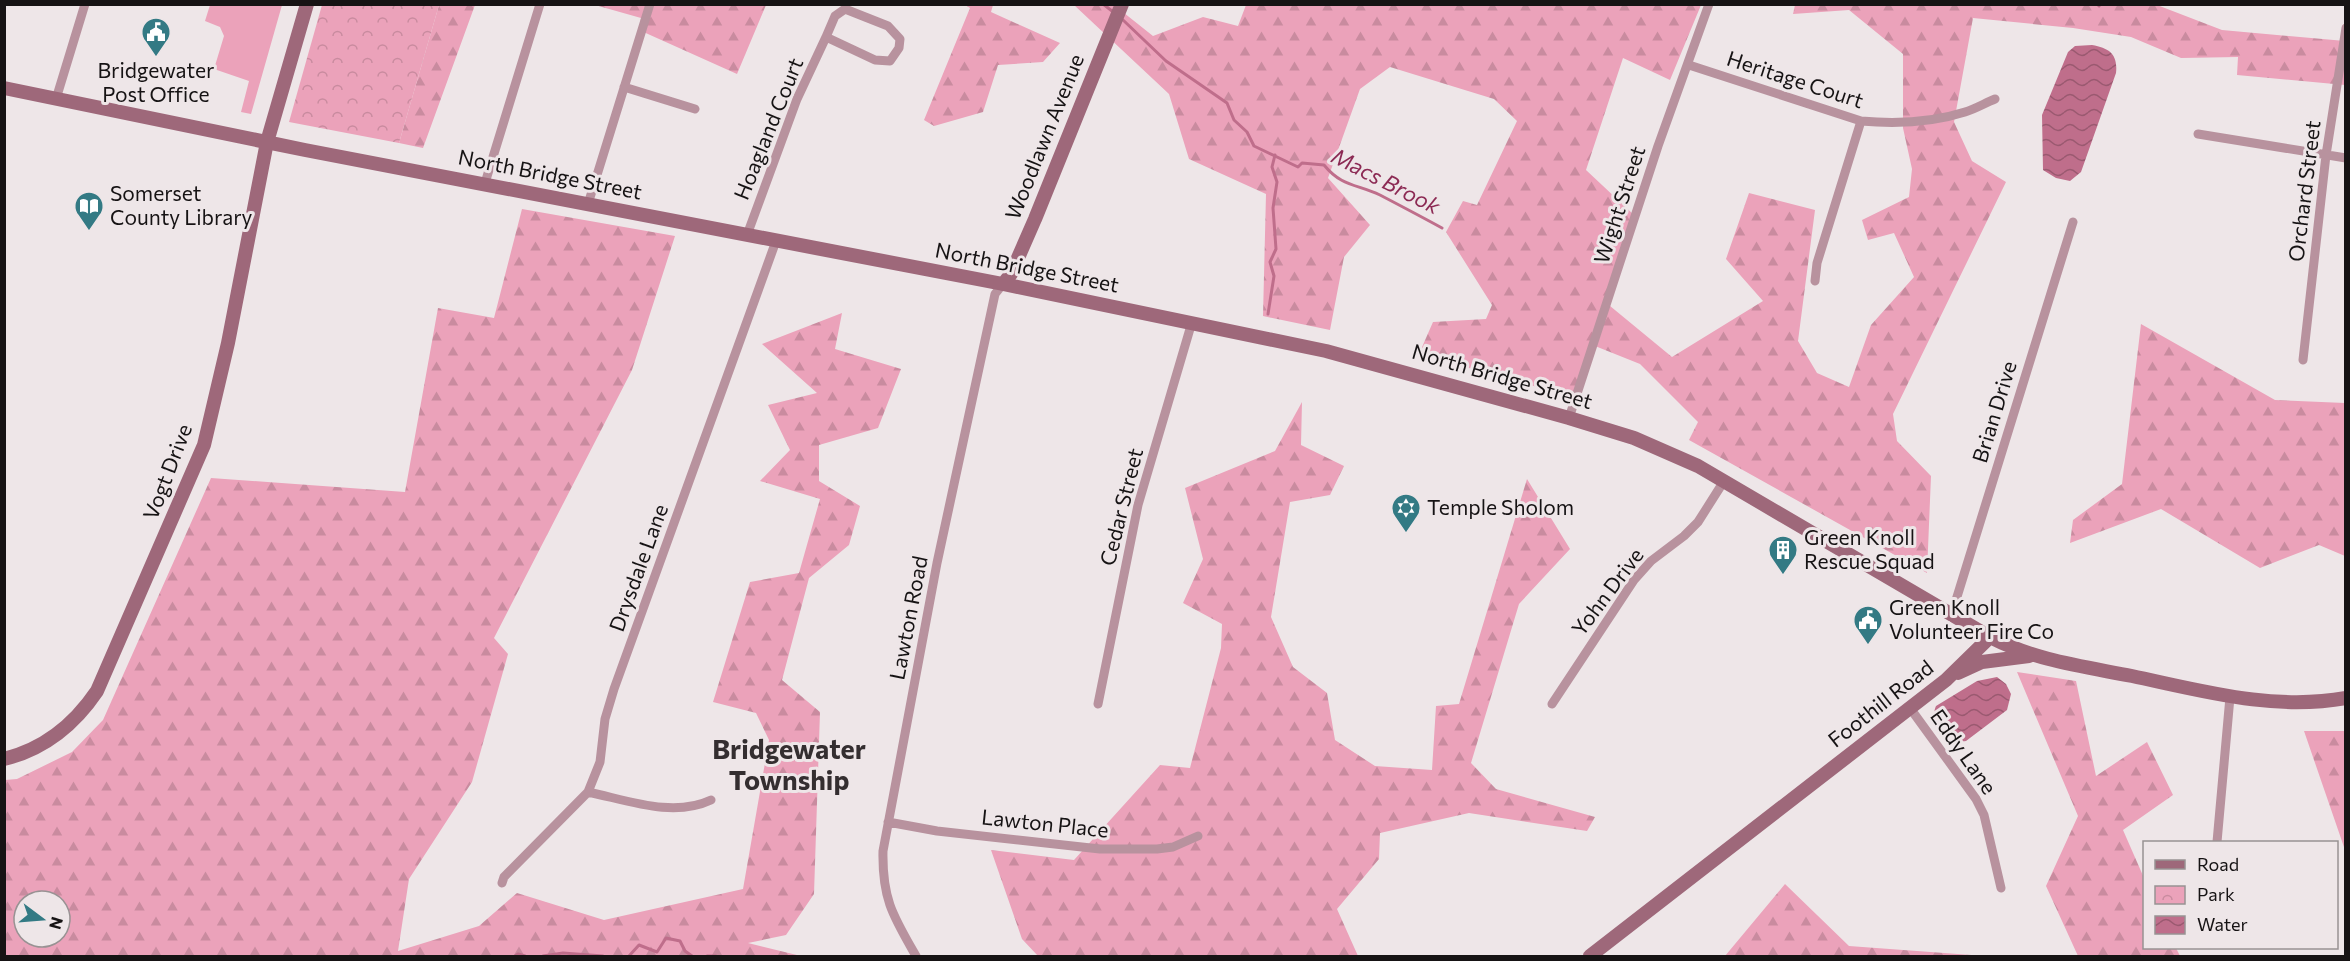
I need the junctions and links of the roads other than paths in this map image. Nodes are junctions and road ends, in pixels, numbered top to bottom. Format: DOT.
graph roads {
  1 [pos="85,4"];
  2 [pos="307,4"];
  3 [pos="540,4"];
  4 [pos="650,4"];
  5 [pos="1122,4"];
  6 [pos="1708,4"];
  7 [pos="2346,28"];
  8 [pos="826,37"];
  9 [pos="1689,64"];
  10 [pos="624,87"];
  11 [pos="4,88"];
  12 [pos="56,99"];
  13 [pos="1995,99"];
  14 [pos="695,109"];
  15 [pos="1861,122"];
  16 [pos="2198,134"];
  17 [pos="267,142"];
  18 [pos="2326,155"];
  19 [pos="2346,158"];
  20 [pos="485,183"];
  21 [pos="588,204"];
  22 [pos="2073,222"];
  23 [pos="747,235"];
  24 [pos="776,241"];
  25 [pos="1815,281"];
  26 [pos="1004,284"];
  27 [pos="1192,322"];
  28 [pos="2303,360"];
  29 [pos="1569,418"];
  30 [pos="1724,481"];
  31 [pos="1952,613"];
  32 [pos="1990,637"];
  33 [pos="2031,656"];
  34 [pos="1946,680"];
  35 [pos="2230,697"];
  36 [pos="2346,698"];
  37 [pos="1098,704"];
  38 [pos="1552,704"];
  39 [pos="1910,708"];
  40 [pos="4,759"];
  41 [pos="588,792"];
  42 [pos="711,800"];
  43 [pos="888,822"];
  44 [pos="1198,836"];
  45 [pos="2217,841"];
  46 [pos="502,883"];
  47 [pos="2001,888"];
  48 [pos="916,957"];
  49 [pos="1590,957"];
  1 -- 12 [label="street"];
  2 -- 17 [label="street, Vogt Drive"];
  3 -- 20 [label="street"];
  4 -- 10 [label="street"];
  5 -- 26 [label="street, Woodlawn Avenue"];
  6 -- 9 [label="street, Wight Street"];
  7 -- 18 [label="street, Orchard Street"];
  8 -- 8 [label="street, Hoagland Court"];
  8 -- 23 [label="street, Hoagland Court"];
  9 -- 15 [label="street, Heritage Court"];
  9 -- 29 [label="street, Wight Street"];
  10 -- 14 [label="street"];
  10 -- 21 [label="street"];
  11 -- 12 [label="street, North Bridge Street"];
  12 -- 17 [label="street, North Bridge Street"];
  13 -- 15 [label="street, Heritage Court"];
  15 -- 25 [label="street"];
  16 -- 18 [label="street"];
  17 -- 20 [label="street, North Bridge Street"];
  17 -- 40 [label="street, Vogt Drive"];
  18 -- 19 [label="street"];
  18 -- 28 [label="street, Orchard Street"];
  20 -- 21 [label="street, North Bridge Street"];
  21 -- 23 [label="street, North Bridge Street"];
  22 -- 31 [label="street, Brian Drive"];
  23 -- 24 [label="street, North Bridge Street"];
  24 -- 26 [label="street, North Bridge Street"];
  24 -- 41 [label="street, Drysdale Lane"];
  26 -- 27 [label="street, North Bridge Street"];
  26 -- 43 [label="street, Lawton Road"];
  27 -- 29 [label="street, North Bridge Street"];
  27 -- 37 [label="street, Cedar Street"];
  29 -- 30 [label="street, North Bridge Street"];
  30 -- 31 [label="street, North Bridge Street"];
  30 -- 38 [label="street, Yohn Drive"];
  31 -- 32 [label="street, North Bridge Street"];
  32 -- 33 [label="street"];
  32 -- 34 [label="street, Foothill Road"];
  33 -- 34 [label="street"];
  33 -- 35 [label="street"];
  34 -- 39 [label="street, Foothill Road"];
  35 -- 36 [label="street"];
  35 -- 45 [label="street"];
  39 -- 47 [label="street, Eddy Lane"];
  39 -- 49 [label="street, Foothill Road"];
  41 -- 42 [label="street"];
  41 -- 46 [label="street, Drysdale Lane"];
  43 -- 44 [label="street, Lawton Place"];
  43 -- 48 [label="street, Lawton Road"];
}
